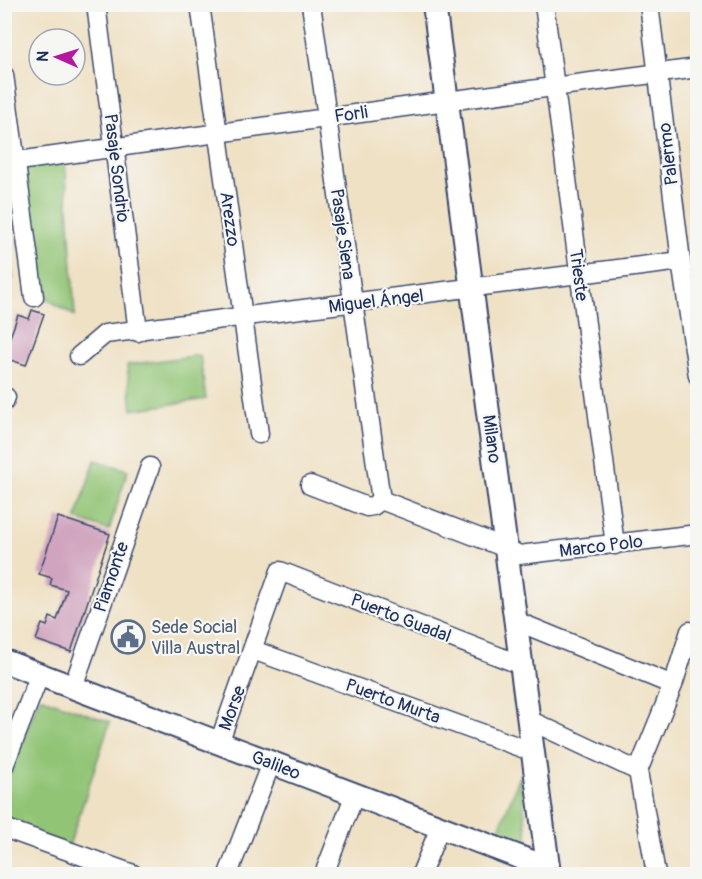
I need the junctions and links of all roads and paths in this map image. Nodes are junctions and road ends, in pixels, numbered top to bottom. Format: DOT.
graph roads {
  1 [pos="96,4"];
  2 [pos="200,4"];
  3 [pos="310,4"];
  4 [pos="434,4"];
  5 [pos="544,4"];
  6 [pos="649,4"];
  7 [pos="698,68"];
  8 [pos="658,73"];
  9 [pos="4,75"];
  10 [pos="555,86"];
  11 [pos="447,100"];
  12 [pos="327,117"];
  13 [pos="218,133"];
  14 [pos="114,147"];
  15 [pos="10,162"];
  16 [pos="681,261"];
  17 [pos="579,274"];
  18 [pos="472,288"];
  19 [pos="34,297"];
  20 [pos="353,304"];
  21 [pos="243,318"];
  22 [pos="138,332"];
  23 [pos="79,356"];
  24 [pos="698,376"];
  25 [pos="259,434"];
  26 [pos="150,467"];
  27 [pos="310,485"];
  28 [pos="381,500"];
  29 [pos="698,534"];
  30 [pos="615,545"];
  31 [pos="506,548"];
  32 [pos="280,571"];
  33 [pos="516,621"];
  34 [pos="690,631"];
  35 [pos="253,650"];
  36 [pos="4,661"];
  37 [pos="522,665"];
  38 [pos="40,674"];
  39 [pos="673,684"];
  40 [pos="73,687"];
  41 [pos="529,720"];
  42 [pos="219,743"];
  43 [pos="533,752"];
  44 [pos="271,763"];
  45 [pos="4,766"];
  46 [pos="638,771"];
  47 [pos="355,794"];
  48 [pos="440,827"];
  49 [pos="4,828"];
  50 [pos="549,871"];
  51 [pos="133,874"];
  52 [pos="228,874"];
  53 [pos="324,874"];
  54 [pos="421,874"];
  55 [pos="656,874"];
  1 -- 14 [label="street, Pasaje Sondrio"];
  2 -- 13 [label="street, Arezzo"];
  3 -- 12 [label="street, Pasaje Siena"];
  4 -- 11 [label="street, Milano"];
  5 -- 10 [label="street, Trieste"];
  6 -- 8 [label="street, Palermo"];
  7 -- 8 [label="street, Forli"];
  8 -- 10 [label="street, Forli"];
  8 -- 16 [label="street, Palermo"];
  9 -- 15 [label="street"];
  10 -- 11 [label="street, Forli"];
  10 -- 17 [label="street, Trieste"];
  11 -- 12 [label="street, Forli"];
  11 -- 18 [label="street, Milano"];
  12 -- 13 [label="street, Forli"];
  12 -- 20 [label="street, Pasaje Siena"];
  13 -- 14 [label="street, Forli"];
  13 -- 21 [label="street, Arezzo"];
  14 -- 15 [label="street, Forli"];
  14 -- 22 [label="street, Pasaje Sondrio"];
  15 -- 19 [label="street"];
  16 -- 17 [label="street, Miguel Ángel"];
  16 -- 24 [label="street, Palermo"];
  17 -- 18 [label="street, Miguel Ángel"];
  17 -- 30 [label="street, Trieste"];
  18 -- 20 [label="street, Miguel Ángel"];
  18 -- 31 [label="street, Milano"];
  20 -- 21 [label="street, Miguel Ángel"];
  20 -- 28 [label="street, Pasaje Siena"];
  21 -- 22 [label="street, Miguel Ángel"];
  21 -- 25 [label="street, Arezzo"];
  22 -- 23 [label="street, Miguel Ángel"];
  26 -- 40 [label="street, Piamonte"];
  27 -- 28 [label="street"];
  28 -- 31 [label="street, Marco Polo"];
  29 -- 30 [label="street, Marco Polo"];
  30 -- 31 [label="street, Marco Polo"];
  31 -- 33 [label="street, Milano"];
  32 -- 35 [label="street, Morse"];
  32 -- 37 [label="street, Puerto Guadal"];
  33 -- 37 [label="street, Milano"];
  33 -- 39 [label="street"];
  34 -- 39 [label="street"];
  35 -- 42 [label="street, Morse"];
  35 -- 43 [label="street, Puerto Murta"];
  36 -- 38 [label="street, Galileo"];
  37 -- 41 [label="street, Milano"];
  38 -- 40 [label="street, Galileo"];
  38 -- 45 [label="street"];
  39 -- 46 [label="street"];
  40 -- 42 [label="street, Galileo"];
  41 -- 43 [label="street, Milano"];
  41 -- 46 [label="street"];
  42 -- 44 [label="street, Galileo"];
  43 -- 50 [label="street, Milano"];
  44 -- 47 [label="street, Galileo"];
  44 -- 52 [label="street"];
  46 -- 55 [label="street"];
  47 -- 48 [label="street, Galileo"];
  47 -- 53 [label="street"];
  48 -- 50 [label="street, Galileo"];
  48 -- 54 [label="street"];
  49 -- 51 [label="street"];
}
